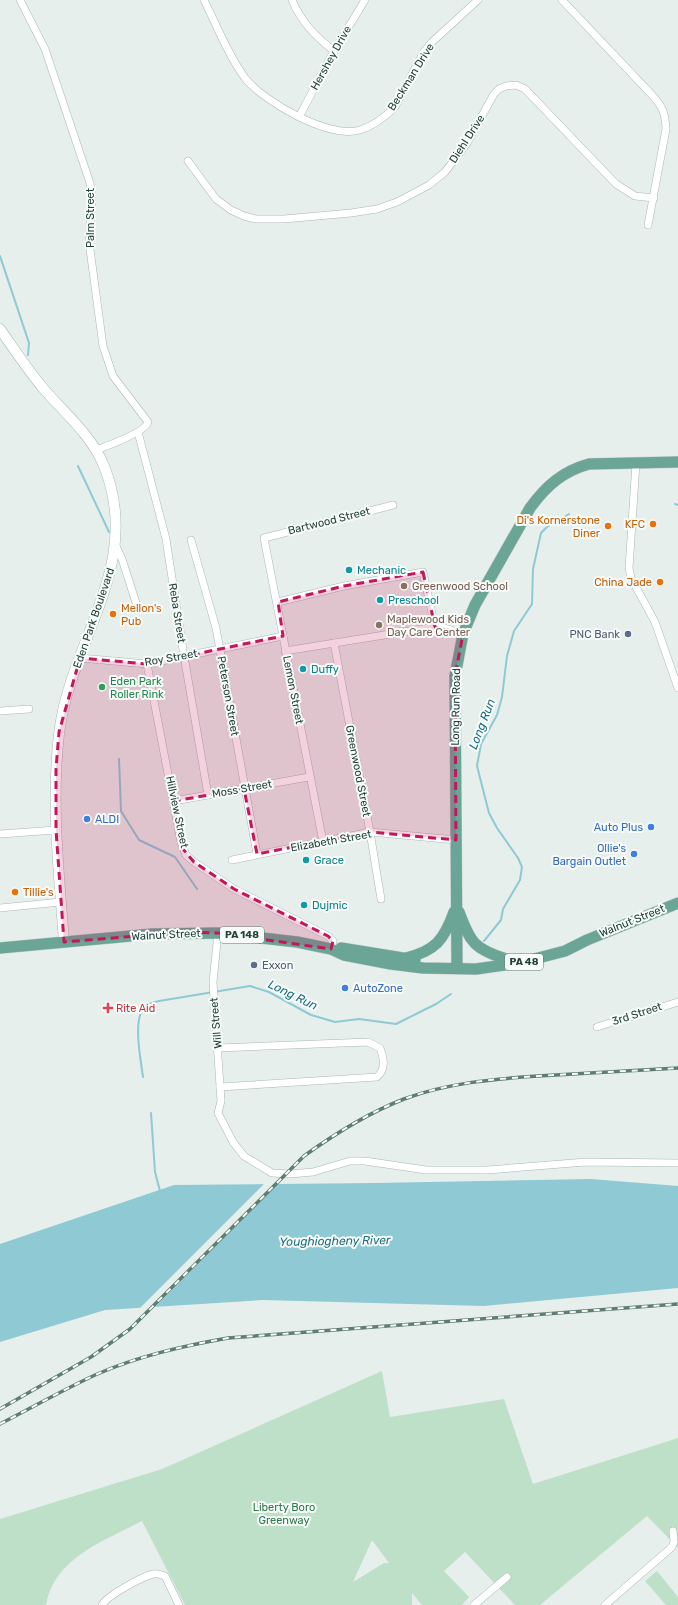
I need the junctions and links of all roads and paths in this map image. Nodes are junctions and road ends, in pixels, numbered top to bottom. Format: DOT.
graph roads {
  1 [pos="20,0"];
  2 [pos="204,0"];
  3 [pos="292,0"];
  4 [pos="365,0"];
  5 [pos="478,0"];
  6 [pos="562,0"];
  7 [pos="334,51"];
  8 [pos="299,117"];
  9 [pos="188,161"];
  10 [pos="654,198"];
  11 [pos="648,225"];
  12 [pos="0,329"];
  13 [pos="138,432"];
  14 [pos="96,450"];
  15 [pos="636,462"];
  16 [pos="678,462"];
  17 [pos="393,505"];
  18 [pos="264,538"];
  19 [pos="191,540"];
  20 [pos="116,546"];
  21 [pos="278,602"];
  22 [pos="138,609"];
  23 [pos="435,627"];
  24 [pos="463,634"];
  25 [pos="283,636"];
  26 [pos="334,643"];
  27 [pos="220,650"];
  28 [pos="285,651"];
  29 [pos="184,656"];
  30 [pos="80,658"];
  31 [pos="147,664"];
  32 [pos="678,688"];
  33 [pos="29,709"];
  34 [pos="0,711"];
  35 [pos="309,777"];
  36 [pos="244,789"];
  37 [pos="208,795"];
  38 [pos="174,801"];
  39 [pos="56,830"];
  40 [pos="370,832"];
  41 [pos="0,834"];
  42 [pos="456,840"];
  43 [pos="323,842"];
  44 [pos="257,854"];
  45 [pos="232,860"];
  46 [pos="381,899"];
  47 [pos="61,902"];
  48 [pos="678,903"];
  49 [pos="456,904"];
  50 [pos="0,908"];
  51 [pos="218,933"];
  52 [pos="587,940"];
  53 [pos="64,942"];
  54 [pos="0,948"];
  55 [pos="331,949"];
  56 [pos="405,958"];
  57 [pos="506,959"];
  58 [pos="456,965"];
  59 [pos="678,1002"];
  60 [pos="597,1027"];
  61 [pos="218,1048"];
  62 [pos="220,1087"];
  63 [pos="678,1163"];
  64 [pos="673,1531"];
  65 [pos="507,1576"];
  66 [pos="102,1605"];
  67 [pos="179,1605"];
  68 [pos="474,1605"];
  69 [pos="605,1605"];
  1 -- 13 [label="street, Palm Street"];
  2 -- 8 [label="street, Beckman Drive"];
  3 -- 7 [label="street"];
  4 -- 7 [label="street, Hershey Drive"];
  5 -- 8 [label="street, Beckman Drive"];
  6 -- 10 [label="street"];
  7 -- 8 [label="street, Hershey Drive"];
  9 -- 10 [label="street, Diehl Drive"];
  10 -- 11 [label="street"];
  12 -- 14 [label="main road, Eden Park Boulevard"];
  13 -- 14 [label="street"];
  13 -- 29 [label="street, Reba Street"];
  14 -- 20 [label="main road, Eden Park Boulevard"];
  15 -- 16 [label="main road, Long Run Road / PA 48"];
  15 -- 24 [label="main road, Long Run Road / PA 48"];
  15 -- 32 [label="street"];
  17 -- 18 [label="street, Bartwood Street"];
  18 -- 21 [label="street, Lemon Street"];
  19 -- 27 [label="street, Peterson Street"];
  20 -- 22 [label="street"];
  20 -- 30 [label="main road, Eden Park Boulevard"];
  21 -- 23 [label="street"];
  21 -- 25 [label="street, Lemon Street"];
  23 -- 24 [label="street"];
  23 -- 26 [label="street"];
  24 -- 42 [label="main road, Long Run Road / PA 48"];
  25 -- 27 [label="street, Roy Street"];
  25 -- 28 [label="street, Lemon Street"];
  26 -- 28 [label="street"];
  26 -- 40 [label="street, Greenwood Street"];
  27 -- 29 [label="street, Roy Street"];
  27 -- 36 [label="street, Peterson Street"];
  28 -- 35 [label="street, Lemon Street"];
  29 -- 31 [label="street, Roy Street"];
  29 -- 37 [label="street, Reba Street"];
  30 -- 31 [label="street, Roy Street"];
  30 -- 39 [label="main road, Eden Park Boulevard"];
  31 -- 38 [label="street, Hillview Street"];
  33 -- 34 [label="street"];
  35 -- 36 [label="street, Moss Street"];
  35 -- 43 [label="street, Lemon Street"];
  36 -- 37 [label="street, Moss Street"];
  36 -- 44 [label="street, Peterson Street"];
  37 -- 38 [label="street, Moss Street"];
  38 -- 55 [label="street, Hillview Street"];
  39 -- 41 [label="street"];
  39 -- 47 [label="main road, Eden Park Boulevard"];
  40 -- 42 [label="street, Elizabeth Street"];
  40 -- 43 [label="street, Elizabeth Street"];
  40 -- 46 [label="street, Greenwood Street"];
  42 -- 49 [label="main road, Long Run Road / PA 48"];
  43 -- 44 [label="street, Elizabeth Street"];
  44 -- 45 [label="street, Elizabeth Street"];
  47 -- 50 [label="street"];
  47 -- 53 [label="main road, Eden Park Boulevard"];
  48 -- 52 [label="main road, Walnut Street / PA 48"];
  49 -- 56 [label="main road"];
  49 -- 57 [label="main road, PA 48"];
  49 -- 58 [label="main road, Long Run Road / PA 48"];
  51 -- 53 [label="main road, Walnut Street / PA 148"];
  51 -- 55 [label="main road, Walnut Street / PA 148"];
  51 -- 61 [label="street, Will Street"];
  52 -- 57 [label="main road, Walnut Street / PA 48"];
  52 -- 58 [label="main road, Walnut Street / PA 48"];
  53 -- 54 [label="main road, Walnut Street / PA 148"];
  55 -- 56 [label="main road, Walnut Street / PA 148"];
  55 -- 58 [label="main road, Walnut Street / PA 148"];
  56 -- 58 [label="main road, Walnut Street / PA 148"];
  57 -- 58 [label="main road, Walnut Street / PA 148"];
  59 -- 60 [label="street, 3rd Street"];
  61 -- 62 [label="street, Will Street"];
  61 -- 62 [label="street"];
  62 -- 63 [label="street, Will Street"];
  64 -- 69 [label="street"];
  65 -- 68 [label="street"];
  66 -- 67 [label="street"];
}
